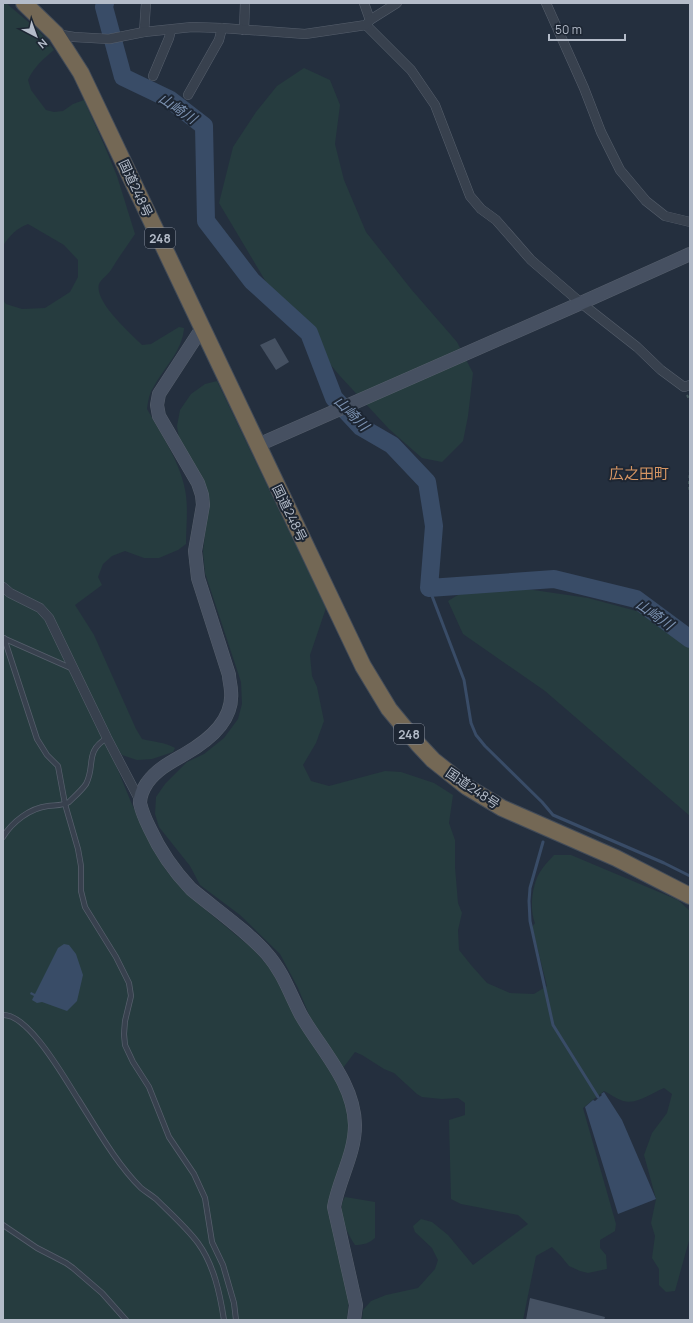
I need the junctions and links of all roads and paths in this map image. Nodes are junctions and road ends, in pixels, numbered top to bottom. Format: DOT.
graph roads {
  1 [pos="24,3"];
  2 [pos="146,3"];
  3 [pos="245,3"];
  4 [pos="364,3"];
  5 [pos="398,3"];
  6 [pos="546,3"];
  7 [pos="368,22"];
  8 [pos="222,28"];
  9 [pos="171,30"];
  10 [pos="244,30"];
  11 [pos="144,32"];
  12 [pos="56,34"];
  13 [pos="153,76"];
  14 [pos="188,95"];
  15 [pos="690,222"];
  16 [pos="690,254"];
  17 [pos="582,303"];
  18 [pos="202,328"];
  19 [pos="690,385"];
  20 [pos="258,445"];
  21 [pos="690,469"];
  22 [pos="690,494"];
  23 [pos="3,587"];
  24 [pos="3,638"];
  25 [pos="73,669"];
  26 [pos="107,738"];
  27 [pos="140,802"];
  28 [pos="65,804"];
  29 [pos="3,837"];
  30 [pos="690,896"];
  31 [pos="3,1015"];
  32 [pos="3,1226"];
  33 [pos="126,1320"];
  34 [pos="224,1320"];
  35 [pos="236,1320"];
  36 [pos="354,1320"];
  1 -- 12 [label="highway, 国道248号 / 248"];
  2 -- 11 [label="street"];
  3 -- 10 [label="street"];
  4 -- 7 [label="street"];
  5 -- 7 [label="street"];
  6 -- 15 [label="street"];
  7 -- 10 [label="street"];
  7 -- 17 [label="street"];
  8 -- 9 [label="street"];
  8 -- 10 [label="street"];
  8 -- 14 [label="street"];
  9 -- 11 [label="street"];
  9 -- 13 [label="street"];
  11 -- 12 [label="street"];
  12 -- 18 [label="highway, 国道248号 / 248"];
  16 -- 17 [label="street"];
  17 -- 19 [label="street"];
  17 -- 20 [label="street"];
  18 -- 20 [label="highway, 国道248号 / 248"];
  18 -- 27 [label="street"];
  20 -- 30 [label="highway, 国道248号 / 248"];
  21 -- 22 [label="path"];
  23 -- 25 [label="street"];
  24 -- 25 [label="lane"];
  24 -- 28 [label="lane"];
  25 -- 26 [label="street"];
  26 -- 27 [label="street"];
  26 -- 28 [label="lane"];
  27 -- 36 [label="street"];
  28 -- 29 [label="lane"];
  28 -- 35 [label="lane"];
  31 -- 34 [label="lane"];
  32 -- 33 [label="lane"];
}
